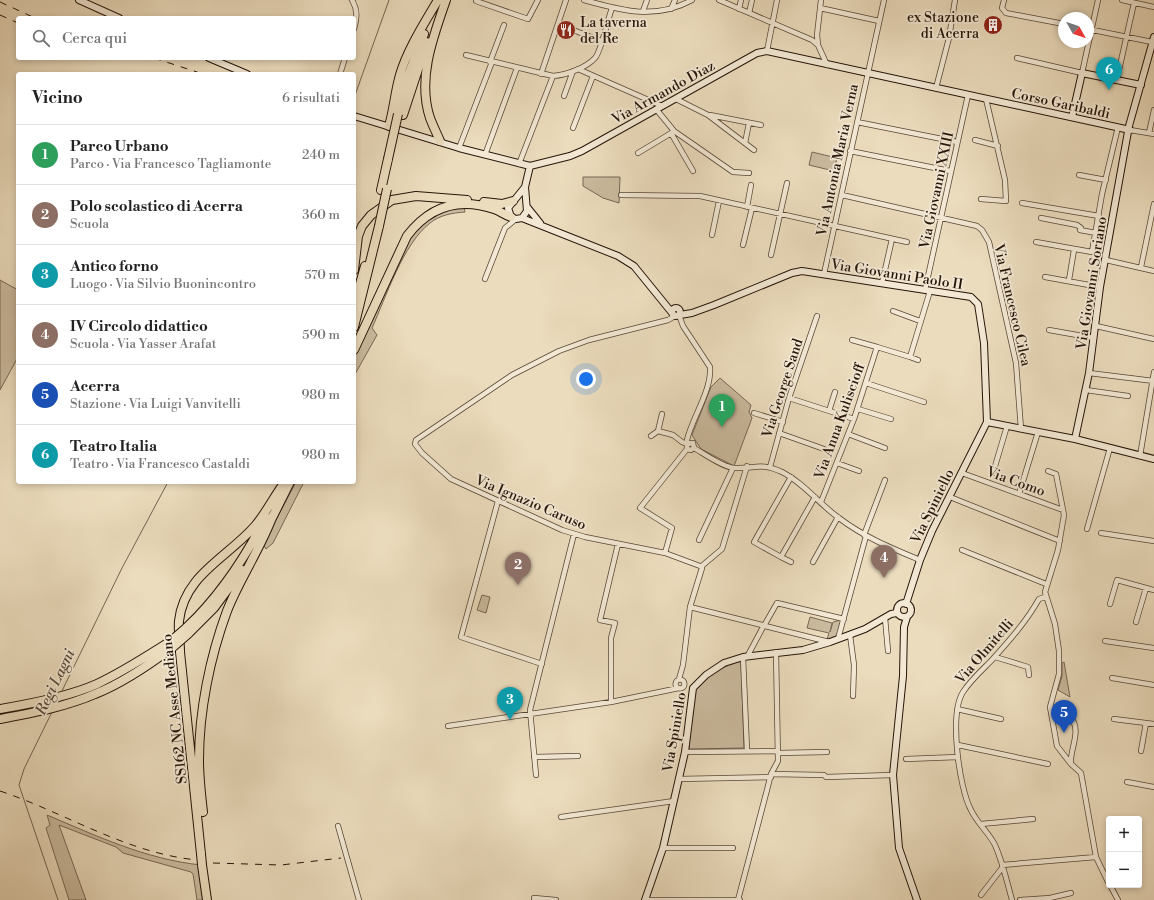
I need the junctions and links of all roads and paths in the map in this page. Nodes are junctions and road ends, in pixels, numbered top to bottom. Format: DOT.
graph roads {
  1 [pos="79,0"];
  2 [pos="352,0"];
  3 [pos="438,0"];
  4 [pos="446,0"];
  5 [pos="538,0"];
  6 [pos="566,0"];
  7 [pos="584,0"];
  8 [pos="647,0"];
  9 [pos="675,0"];
  10 [pos="692,0"];
  11 [pos="718,0"];
  12 [pos="741,0"];
  13 [pos="752,0"];
  14 [pos="777,0"];
  15 [pos="821,0"];
  16 [pos="884,0"];
  17 [pos="955,0"];
  18 [pos="1004,0"];
  19 [pos="1098,0"];
  20 [pos="1122,0"];
  21 [pos="476,1"];
  22 [pos="724,1"];
  23 [pos="1134,3"];
  24 [pos="1154,7"];
  25 [pos="612,8"];
  26 [pos="820,8"];
  27 [pos="671,9"];
  28 [pos="739,9"];
  29 [pos="643,11"];
  30 [pos="749,13"];
  31 [pos="1094,14"];
  32 [pos="115,16"];
  33 [pos="879,21"];
  34 [pos="356,22"];
  35 [pos="1058,23"];
  36 [pos="558,24"];
  37 [pos="772,24"];
  38 [pos="504,25"];
  39 [pos="1094,30"];
  40 [pos="1126,37"];
  41 [pos="1153,39"];
  42 [pos="601,41"];
  43 [pos="818,45"];
  44 [pos="1087,48"];
  45 [pos="767,51"];
  46 [pos="466,56"];
  47 [pos="1017,58"];
  48 [pos="214,60"];
  49 [pos="344,60"];
  50 [pos="491,62"];
  51 [pos="827,65"];
  52 [pos="517,68"];
  53 [pos="578,69"];
  54 [pos="573,71"];
  55 [pos="242,72"];
  56 [pos="341,72"];
  57 [pos="1082,73"];
  58 [pos="541,74"];
  59 [pos="866,74"];
  60 [pos="553,76"];
  61 [pos="593,76"];
  62 [pos="1116,79"];
  63 [pos="1141,85"];
  64 [pos="936,88"];
  65 [pos="968,95"];
  66 [pos="564,96"];
  67 [pos="676,98"];
  68 [pos="986,99"];
  69 [pos="659,108"];
  70 [pos="1154,110"];
  71 [pos="401,115"];
  72 [pos="708,115"];
  73 [pos="356,117"];
  74 [pos="1072,117"];
  75 [pos="856,122"];
  76 [pos="749,123"];
  77 [pos="761,125"];
  78 [pos="389,126"];
  79 [pos="1118,127"];
  80 [pos="573,128"];
  81 [pos="1130,130"];
  82 [pos="673,132"];
  83 [pos="1152,133"];
  84 [pos="975,140"];
  85 [pos="440,141"];
  86 [pos="957,142"];
  87 [pos="745,143"];
  88 [pos="998,146"];
  89 [pos="459,148"];
  90 [pos="754,150"];
  91 [pos="850,151"];
  92 [pos="638,153"];
  93 [pos="485,155"];
  94 [pos="519,164"];
  95 [pos="530,166"];
  96 [pos="693,171"];
  97 [pos="950,171"];
  98 [pos="749,172"];
  99 [pos="1079,175"];
  100 [pos="1106,180"];
  101 [pos="786,183"];
  102 [pos="751,185"];
  103 [pos="525,187"];
  104 [pos="621,194"];
  105 [pos="842,195"];
  106 [pos="981,199"];
  107 [pos="513,201"];
  108 [pos="719,201"];
  109 [pos="1022,202"];
  110 [pos="1154,204"];
  111 [pos="527,206"];
  112 [pos="749,208"];
  113 [pos="780,214"];
  114 [pos="510,215"];
  115 [pos="1099,216"];
  116 [pos="941,217"];
  117 [pos="522,218"];
  118 [pos="1041,218"];
  119 [pos="376,225"];
  120 [pos="544,226"];
  121 [pos="835,226"];
  122 [pos="505,228"];
  123 [pos="1096,233"];
  124 [pos="712,234"];
  125 [pos="892,239"];
  126 [pos="907,242"];
  127 [pos="1036,242"];
  128 [pos="744,245"];
  129 [pos="1074,250"];
  130 [pos="356,253"];
  131 [pos="771,255"];
  132 [pos="1106,260"];
  133 [pos="1141,266"];
  134 [pos="1154,271"];
  135 [pos="824,274"];
  136 [pos="1045,277"];
  137 [pos="485,279"];
  138 [pos="1069,280"];
  139 [pos="882,283"];
  140 [pos="1100,287"];
  141 [pos="928,290"];
  142 [pos="356,299"];
  143 [pos="893,311"];
  144 [pos="677,313"];
  145 [pos="817,316"];
  146 [pos="356,318"];
  147 [pos="920,321"];
  148 [pos="1096,326"];
  149 [pos="1049,330"];
  150 [pos="1094,338"];
  151 [pos="1154,339"];
  152 [pos="852,340"];
  153 [pos="356,346"];
  154 [pos="877,347"];
  155 [pos="910,357"];
  156 [pos="918,360"];
  157 [pos="1154,372"];
  158 [pos="1089,373"];
  159 [pos="1153,381"];
  160 [pos="866,383"];
  161 [pos="1086,390"];
  162 [pos="835,392"];
  163 [pos="1128,396"];
  164 [pos="790,398"];
  165 [pos="924,402"];
  166 [pos="1148,406"];
  167 [pos="1154,407"];
  168 [pos="858,409"];
  169 [pos="829,411"];
  170 [pos="754,413"];
  171 [pos="662,414"];
  172 [pos="854,419"];
  173 [pos="891,419"];
  174 [pos="783,422"];
  175 [pos="987,422"];
  176 [pos="1007,426"];
  177 [pos="1021,429"];
  178 [pos="658,431"];
  179 [pos="1038,432"];
  180 [pos="779,434"];
  181 [pos="848,434"];
  182 [pos="651,436"];
  183 [pos="1075,439"];
  184 [pos="687,446"];
  185 [pos="885,448"];
  186 [pos="1110,448"];
  187 [pos="824,449"];
  188 [pos="1140,456"];
  189 [pos="1154,459"];
  190 [pos="837,462"];
  191 [pos="747,466"];
  192 [pos="770,467"];
  193 [pos="733,468"];
  194 [pos="859,471"];
  195 [pos="1048,471"];
  196 [pos="962,473"];
  197 [pos="993,474"];
  198 [pos="791,477"];
  199 [pos="885,480"];
  200 [pos="285,484"];
  201 [pos="285,484"];
  202 [pos="1019,494"];
  203 [pos="950,497"];
  204 [pos="815,498"];
  205 [pos="498,501"];
  206 [pos="821,502"];
  207 [pos="1063,510"];
  208 [pos="838,517"];
  209 [pos="1087,529"];
  210 [pos="261,531"];
  211 [pos="1101,533"];
  212 [pos="574,534"];
  213 [pos="865,536"];
  214 [pos="699,540"];
  215 [pos="1060,541"];
  216 [pos="1154,541"];
  217 [pos="618,544"];
  218 [pos="962,550"];
  219 [pos="665,553"];
  220 [pos="250,556"];
  221 [pos="781,557"];
  222 [pos="920,560"];
  223 [pos="791,562"];
  224 [pos="813,562"];
  225 [pos="702,566"];
  226 [pos="1046,584"];
  227 [pos="1146,588"];
  228 [pos="1154,590"];
  229 [pos="1045,597"];
  230 [pos="906,604"];
  231 [pos="1110,604"];
  232 [pos="690,607"];
  233 [pos="897,613"];
  234 [pos="907,617"];
  235 [pos="885,618"];
  236 [pos="844,619"];
  237 [pos="1136,622"];
  238 [pos="764,626"];
  239 [pos="850,635"];
  240 [pos="838,639"];
  241 [pos="1105,641"];
  242 [pos="830,642"];
  243 [pos="172,644"];
  244 [pos="1154,648"];
  245 [pos="888,651"];
  246 [pos="776,652"];
  247 [pos="995,656"];
  248 [pos="745,657"];
  249 [pos="542,664"];
  250 [pos="1029,675"];
  251 [pos="1112,678"];
  252 [pos="680,684"];
  253 [pos="1154,685"];
  254 [pos="691,688"];
  255 [pos="853,696"];
  256 [pos="611,702"];
  257 [pos="1050,707"];
  258 [pos="0,709"];
  259 [pos="957,709"];
  260 [pos="531,714"];
  261 [pos="0,719"];
  262 [pos="1001,719"];
  263 [pos="1114,719"];
  264 [pos="1146,723"];
  265 [pos="1154,724"];
  266 [pos="448,726"];
  267 [pos="958,745"];
  268 [pos="747,750"];
  269 [pos="1141,750"];
  270 [pos="685,752"];
  271 [pos="778,752"];
  272 [pos="827,752"];
  273 [pos="578,756"];
  274 [pos="534,757"];
  275 [pos="958,757"];
  276 [pos="906,759"];
  277 [pos="1048,764"];
  278 [pos="1071,764"];
  279 [pos="536,775"];
  280 [pos="893,775"];
  281 [pos="771,776"];
  282 [pos="679,779"];
  283 [pos="1127,782"];
  284 [pos="1154,787"];
  285 [pos="674,801"];
  286 [pos="561,817"];
  287 [pos="1033,819"];
  288 [pos="981,824"];
  289 [pos="338,826"];
  290 [pos="663,848"];
  291 [pos="733,848"];
  292 [pos="204,854"];
  293 [pos="1096,857"];
  294 [pos="205,865"];
  295 [pos="1002,866"];
  296 [pos="1106,878"];
  297 [pos="1111,888"];
  298 [pos="1071,893"];
  299 [pos="981,895"];
  300 [pos="534,898"];
  301 [pos="207,900"];
  302 [pos="212,900"];
  303 [pos="359,900"];
  304 [pos="556,900"];
  305 [pos="645,900"];
  306 [pos="739,900"];
  307 [pos="917,900"];
  308 [pos="1012,900"];
  309 [pos="1020,900"];
  310 [pos="1035,900"];
  311 [pos="1118,900"];
  1 -- 32 [label="street"];
  2 -- 34 [label="street"];
  3 -- 71 [label="highway"];
  3 -- 78 [label="highway"];
  4 -- 71 [label="highway"];
  4 -- 85 [label="highway"];
  5 -- 21 [label="street"];
  6 -- 36 [label="street"];
  7 -- 25 [label="street"];
  8 -- 29 [label="street"];
  9 -- 27 [label="street"];
  10 -- 27 [label="street"];
  11 -- 22 [label="street"];
  12 -- 28 [label="street"];
  13 -- 30 [label="street"];
  14 -- 37 [label="street"];
  15 -- 26 [label="street"];
  16 -- 33 [label="street, Via Antonia Maria Verna"];
  17 -- 64 [label="street"];
  18 -- 35 [label="street"];
  19 -- 31 [label="street"];
  20 -- 23 [label="street"];
  22 -- 28 [label="street"];
  23 -- 24 [label="street"];
  23 -- 40 [label="street"];
  25 -- 29 [label="street"];
  25 -- 42 [label="street"];
  26 -- 33 [label="street"];
  26 -- 43 [label="street"];
  27 -- 29 [label="street"];
  28 -- 30 [label="street"];
  30 -- 37 [label="street"];
  33 -- 59 [label="street, Via Antonia Maria Verna"];
  36 -- 42 [label="street"];
  36 -- 58 [label="street"];
  37 -- 43 [label="street"];
  37 -- 45 [label="street"];
  38 -- 50 [label="street"];
  39 -- 40 [label="street"];
  40 -- 41 [label="street"];
  40 -- 62 [label="street"];
  41 -- 63 [label="street, Via Giovanni Soriano"];
  42 -- 53 [label="street"];
  43 -- 51 [label="street"];
  44 -- 57 [label="street"];
  45 -- 51 [label="street"];
  45 -- 67 [label="street, Via Armando Diaz"];
  46 -- 50 [label="street"];
  47 -- 57 [label="street"];
  48 -- 55 [label="street"];
  49 -- 56 [label="street"];
  50 -- 52 [label="street"];
  50 -- 89 [label="street"];
  51 -- 59 [label="street"];
  52 -- 58 [label="street"];
  52 -- 93 [label="street"];
  53 -- 54 [label="street"];
  53 -- 61 [label="street"];
  54 -- 60 [label="street"];
  54 -- 66 [label="street"];
  57 -- 62 [label="street"];
  57 -- 74 [label="street"];
  58 -- 60 [label="street"];
  59 -- 64 [label="street"];
  59 -- 75 [label="street, Via Antonia Maria Verna"];
  60 -- 94 [label="street"];
  61 -- 69 [label="street"];
  61 -- 80 [label="street"];
  62 -- 63 [label="street"];
  63 -- 81 [label="street, Via Giovanni Soriano"];
  64 -- 65 [label="street"];
  65 -- 68 [label="street"];
  65 -- 86 [label="street, Via Giovanni XXIII"];
  67 -- 69 [label="street, Via Armando Diaz"];
  67 -- 72 [label="street"];
  68 -- 74 [label="street, Corso Garibaldi"];
  68 -- 88 [label="street"];
  69 -- 82 [label="street"];
  69 -- 95 [label="street, Via Armando Diaz"];
  70 -- 83 [label="street"];
  71 -- 119 [label="highway, bridge"];
  72 -- 76 [label="street"];
  72 -- 87 [label="street"];
  73 -- 78 [label="street, Via Armando Diaz"];
  74 -- 79 [label="street, Corso Garibaldi"];
  75 -- 86 [label="street"];
  75 -- 91 [label="street, Via Antonia Maria Verna"];
  76 -- 77 [label="street"];
  76 -- 87 [label="street"];
  78 -- 85 [label="street, Via Armando Diaz"];
  79 -- 81 [label="street, Corso Garibaldi"];
  79 -- 100 [label="street"];
  81 -- 83 [label="street"];
  81 -- 132 [label="street, Via Giovanni Soriano"];
  82 -- 92 [label="street"];
  82 -- 96 [label="street"];
  82 -- 98 [label="street"];
  84 -- 88 [label="street"];
  85 -- 89 [label="street, Via Armando Diaz"];
  86 -- 97 [label="street, Via Giovanni XXIII"];
  87 -- 90 [label="street"];
  88 -- 106 [label="street"];
  89 -- 93 [label="street, Via Armando Diaz"];
  91 -- 97 [label="street"];
  91 -- 105 [label="street, Via Antonia Maria Verna"];
  93 -- 94 [label="street, Via Armando Diaz"];
  94 -- 95 [label="street, Via Armando Diaz"];
  95 -- 103 [label="street"];
  97 -- 116 [label="street, Via Giovanni XXIII"];
  99 -- 100 [label="street"];
  100 -- 115 [label="street"];
  101 -- 113 [label="street"];
  102 -- 112 [label="street"];
  103 -- 107 [label="street"];
  103 -- 111 [label="street"];
  104 -- 108 [label="street"];
  105 -- 116 [label="street, Via Francesco Cilea"];
  105 -- 121 [label="street, Via Antonia Maria Verna"];
  107 -- 111 [label="street"];
  107 -- 114 [label="street"];
  107 -- 130 [label="highway"];
  108 -- 112 [label="street"];
  108 -- 124 [label="street"];
  109 -- 115 [label="street"];
  110 -- 133 [label="street"];
  111 -- 117 [label="street"];
  111 -- 120 [label="street"];
  112 -- 113 [label="street"];
  112 -- 128 [label="street"];
  113 -- 121 [label="street"];
  113 -- 131 [label="street"];
  114 -- 117 [label="street"];
  114 -- 122 [label="street"];
  114 -- 122 [label="street"];
  114 -- 153 [label="highway"];
  115 -- 123 [label="street"];
  116 -- 141 [label="street, Via Giovanni XXIII"];
  116 -- 177 [label="street, Via Francesco Cilea"];
  117 -- 120 [label="street"];
  118 -- 123 [label="street"];
  119 -- 142 [label="highway"];
  119 -- 146 [label="highway"];
  120 -- 144 [label="street"];
  121 -- 125 [label="street"];
  121 -- 135 [label="street, Via Antonia Maria Verna"];
  122 -- 137 [label="street"];
  123 -- 129 [label="street"];
  125 -- 126 [label="street"];
  125 -- 139 [label="street"];
  127 -- 129 [label="street"];
  129 -- 138 [label="street"];
  132 -- 133 [label="street"];
  132 -- 140 [label="street, Via Giovanni Soriano"];
  133 -- 134 [label="street"];
  135 -- 139 [label="street, Via Giovanni Paolo II"];
  135 -- 144 [label="street, Via Giovanni Paolo II"];
  136 -- 138 [label="street"];
  138 -- 140 [label="street"];
  139 -- 141 [label="street, Via Giovanni Paolo II"];
  140 -- 148 [label="street, Via Giovanni Soriano"];
  141 -- 147 [label="street"];
  141 -- 175 [label="street, Via Giovanni Paolo II"];
  143 -- 147 [label="street"];
  144 -- 184 [label="street"];
  144 -- 205 [label="street, Via Ignazio Caruso"];
  145 -- 164 [label="street, Via George Sand"];
  147 -- 155 [label="street"];
  148 -- 150 [label="street, Via Giovanni Soriano"];
  148 -- 151 [label="street"];
  149 -- 150 [label="street"];
  150 -- 158 [label="street, Via Giovanni Soriano"];
  152 -- 154 [label="street, Via Anna Kuliscioff"];
  154 -- 155 [label="street, Via Anna Kuliscioff"];
  154 -- 160 [label="street, Via Anna Kuliscioff"];
  155 -- 156 [label="street, Via Anna Kuliscioff"];
  157 -- 159 [label="street"];
  158 -- 159 [label="street"];
  158 -- 161 [label="street, Via Giovanni Soriano"];
  159 -- 166 [label="street"];
  160 -- 165 [label="street"];
  160 -- 168 [label="street, Via Anna Kuliscioff"];
  161 -- 163 [label="street"];
  161 -- 183 [label="street, Via Giovanni Soriano"];
  162 -- 169 [label="street"];
  164 -- 169 [label="street"];
  164 -- 174 [label="street, Via George Sand"];
  166 -- 167 [label="street"];
  166 -- 188 [label="street"];
  168 -- 172 [label="street, Via Anna Kuliscioff"];
  168 -- 173 [label="street"];
  169 -- 172 [label="street"];
  170 -- 174 [label="street"];
  171 -- 178 [label="street"];
  172 -- 181 [label="street, Via Anna Kuliscioff"];
  174 -- 180 [label="street, Via George Sand"];
  175 -- 176 [label="street"];
  175 -- 196 [label="street, Via Spiniello"];
  176 -- 177 [label="street"];
  176 -- 197 [label="street"];
  177 -- 179 [label="street"];
  178 -- 182 [label="street"];
  178 -- 184 [label="street"];
  179 -- 183 [label="street"];
  179 -- 202 [label="street"];
  180 -- 187 [label="street"];
  180 -- 192 [label="street, Via George Sand"];
  181 -- 185 [label="street"];
  181 -- 190 [label="street, Via Anna Kuliscioff"];
  183 -- 186 [label="street"];
  184 -- 193 [label="street"];
  184 -- 219 [label="street"];
  186 -- 188 [label="street"];
  186 -- 209 [label="street"];
  188 -- 189 [label="street"];
  190 -- 194 [label="street"];
  190 -- 206 [label="street, Via Anna Kuliscioff"];
  191 -- 192 [label="street"];
  191 -- 193 [label="street"];
  191 -- 225 [label="street"];
  192 -- 198 [label="street"];
  193 -- 214 [label="street"];
  195 -- 207 [label="street"];
  196 -- 202 [label="street, Via Como"];
  196 -- 203 [label="street, Via Spiniello"];
  198 -- 204 [label="street"];
  198 -- 221 [label="street"];
  199 -- 213 [label="street"];
  200 -- 210 [label="highway, SS162 NC Asse Mediano"];
  201 -- 210 [label="highway, SS162 NC Asse Mediano"];
  202 -- 207 [label="street, Via Como"];
  203 -- 215 [label="street"];
  203 -- 222 [label="street, Via Spiniello"];
  204 -- 206 [label="street"];
  204 -- 221 [label="street"];
  205 -- 212 [label="street, Via Ignazio Caruso"];
  205 -- 249 [label="street"];
  206 -- 208 [label="street"];
  207 -- 215 [label="street"];
  208 -- 213 [label="street"];
  208 -- 224 [label="street"];
  210 -- 220 [label="highway"];
  210 -- 292 [label="highway, SS162 NC Asse Mediano"];
  211 -- 216 [label="street"];
  212 -- 217 [label="street, Via Ignazio Caruso"];
  212 -- 249 [label="street"];
  213 -- 222 [label="street"];
  213 -- 236 [label="street"];
  215 -- 226 [label="street"];
  217 -- 219 [label="street, Via Ignazio Caruso"];
  217 -- 256 [label="street"];
  218 -- 226 [label="street"];
  219 -- 225 [label="street, Via Ignazio Caruso"];
  220 -- 243 [label="highway, bridge"];
  220 -- 292 [label="highway, SS162 NC Asse Mediano"];
  221 -- 223 [label="street"];
  222 -- 230 [label="street, Via Spiniello"];
  225 -- 232 [label="street"];
  226 -- 229 [label="street"];
  227 -- 228 [label="street"];
  227 -- 231 [label="street"];
  227 -- 237 [label="street"];
  229 -- 247 [label="street, Via Olmitelli"];
  229 -- 257 [label="street"];
  230 -- 233 [label="street, Via Spiniello"];
  230 -- 234 [label="street, Via Spiniello"];
  232 -- 238 [label="street"];
  232 -- 252 [label="street"];
  233 -- 234 [label="street"];
  233 -- 235 [label="street, Via Spiniello"];
  234 -- 280 [label="street"];
  235 -- 239 [label="street, Via Spiniello"];
  235 -- 245 [label="street"];
  236 -- 238 [label="street"];
  236 -- 240 [label="street"];
  238 -- 242 [label="street"];
  238 -- 248 [label="street"];
  239 -- 240 [label="street, Via Spiniello"];
  239 -- 255 [label="street"];
  240 -- 242 [label="street, Via Spiniello"];
  241 -- 244 [label="street"];
  242 -- 246 [label="street, Via Spiniello"];
  243 -- 258 [label="highway"];
  243 -- 261 [label="highway"];
  246 -- 248 [label="street, Via Spiniello"];
  246 -- 271 [label="street"];
  247 -- 250 [label="street"];
  247 -- 259 [label="street, Via Olmitelli"];
  248 -- 254 [label="street, Via Spiniello"];
  248 -- 268 [label="street"];
  249 -- 260 [label="street"];
  251 -- 253 [label="street"];
  252 -- 254 [label="street"];
  252 -- 256 [label="street"];
  254 -- 270 [label="street, Via Spiniello"];
  256 -- 260 [label="street"];
  257 -- 278 [label="street"];
  257 -- 278 [label="street"];
  259 -- 262 [label="street"];
  259 -- 267 [label="street, Via Olmitelli"];
  260 -- 266 [label="street"];
  260 -- 274 [label="street"];
  263 -- 264 [label="street"];
  264 -- 265 [label="street"];
  264 -- 269 [label="street"];
  267 -- 275 [label="street, Via Olmitelli"];
  267 -- 277 [label="street"];
  268 -- 270 [label="street"];
  268 -- 271 [label="street"];
  270 -- 282 [label="street, Via Spiniello"];
  271 -- 272 [label="street"];
  271 -- 281 [label="street"];
  273 -- 274 [label="street"];
  274 -- 279 [label="street"];
  275 -- 276 [label="street"];
  275 -- 288 [label="street, Via Olmitelli"];
  278 -- 293 [label="street"];
  280 -- 281 [label="street"];
  280 -- 307 [label="street"];
  281 -- 282 [label="street"];
  281 -- 306 [label="street"];
  282 -- 285 [label="street, Via Spiniello"];
  283 -- 284 [label="street"];
  285 -- 286 [label="street"];
  285 -- 290 [label="street, Via Spiniello"];
  287 -- 288 [label="street"];
  288 -- 295 [label="street, Via Olmitelli"];
  289 -- 303 [label="street"];
  290 -- 291 [label="street"];
  290 -- 305 [label="street, Via Spiniello"];
  292 -- 294 [label="highway, SS162 NC Asse Mediano, bridge"];
  293 -- 295 [label="street"];
  293 -- 296 [label="street"];
  294 -- 301 [label="highway, SS162 NC Asse Mediano"];
  294 -- 302 [label="highway, SS162 NC Asse Mediano"];
  295 -- 299 [label="street"];
  295 -- 308 [label="street, Via Olmitelli"];
  297 -- 311 [label="street"];
  298 -- 310 [label="street"];
  300 -- 304 [label="street"];
  305 -- 306 [label="street"];
  309 -- 310 [label="street"];
}
